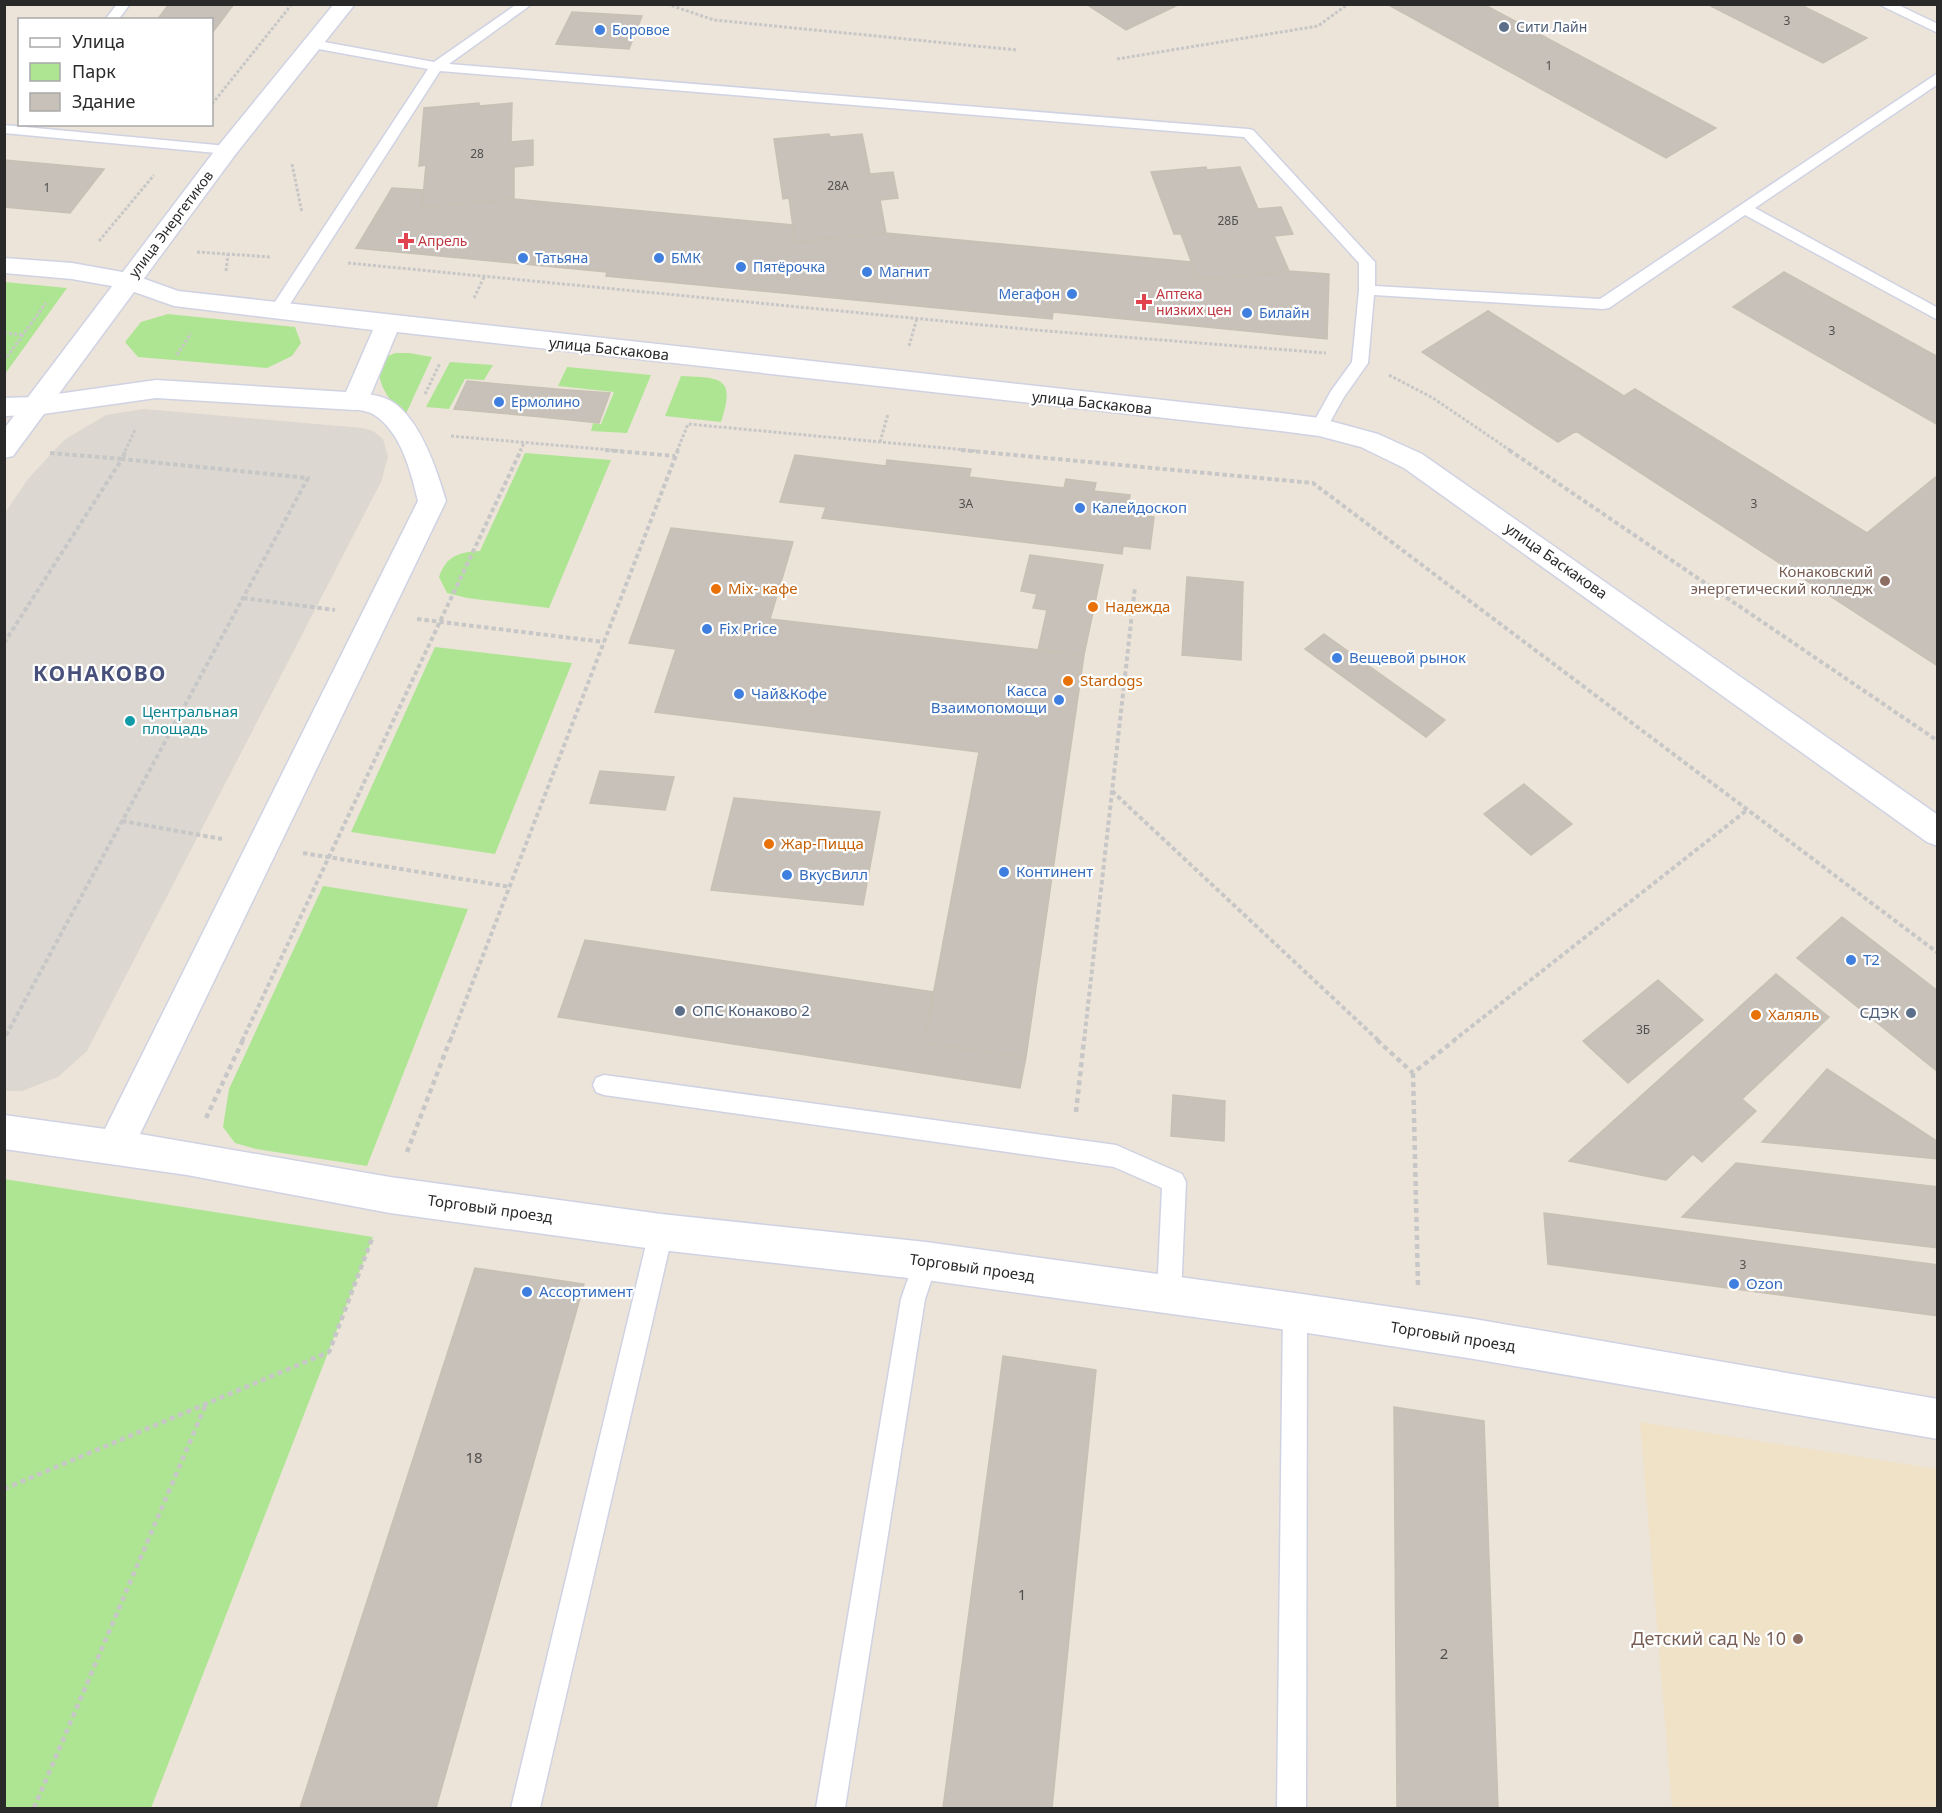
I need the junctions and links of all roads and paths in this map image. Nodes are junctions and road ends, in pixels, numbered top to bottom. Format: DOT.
graph roads {
  1 [pos="124,4"];
  2 [pos="292,4"];
  3 [pos="345,4"];
  4 [pos="526,4"];
  5 [pos="667,4"];
  6 [pos="1348,4"];
  7 [pos="1884,4"];
  8 [pos="113,18"];
  9 [pos="1938,29"];
  10 [pos="313,44"];
  11 [pos="1017,50"];
  12 [pos="1117,58"];
  13 [pos="436,67"];
  14 [pos="1938,77"];
  15 [pos="213,103"];
  16 [pos="13,127"];
  17 [pos="178,145"];
  18 [pos="227,150"];
  19 [pos="292,164"];
  20 [pos="1744,208"];
  21 [pos="328,229"];
  22 [pos="96,244"];
  23 [pos="4,265"];
  24 [pos="128,281"];
  25 [pos="1367,290"];
  26 [pos="52,294"];
  27 [pos="276,311"];
  28 [pos="1938,315"];
  29 [pos="388,324"];
  30 [pos="197,325"];
  31 [pos="4,333"];
  32 [pos="23,335"];
  33 [pos="4,361"];
  34 [pos="171,364"];
  35 [pos="356,401"];
  36 [pos="36,406"];
  37 [pos="4,407"];
  38 [pos="140,419"];
  39 [pos="1319,427"];
  40 [pos="448,436"];
  41 [pos="524,443"];
  42 [pos="4,449"];
  43 [pos="50,453"];
  44 [pos="675,456"];
  45 [pos="122,459"];
  46 [pos="1135,586"];
  47 [pos="243,598"];
  48 [pos="376,614"];
  49 [pos="439,622"];
  50 [pos="604,642"];
  51 [pos="4,643"];
  52 [pos="1112,791"];
  53 [pos="1747,810"];
  54 [pos="122,821"];
  55 [pos="1938,833"];
  56 [pos="263,846"];
  57 [pos="328,857"];
  58 [pos="511,887"];
  59 [pos="1938,953"];
  60 [pos="4,1039"];
  61 [pos="1413,1073"];
  62 [pos="604,1085"];
  63 [pos="4,1132"];
  64 [pos="115,1148"];
  65 [pos="1072,1149"];
  66 [pos="187,1158"];
  67 [pos="390,1195"];
  68 [pos="661,1232"];
  69 [pos="926,1261"];
  70 [pos="1169,1295"];
  71 [pos="1295,1312"];
  72 [pos="1419,1331"];
  73 [pos="206,1404"];
  74 [pos="1938,1419"];
  75 [pos="4,1489"];
  76 [pos="34,1809"];
  77 [pos="525,1809"];
  78 [pos="830,1809"];
  79 [pos="1291,1809"];
  1 -- 8 [label="lane"];
  2 -- 15 [label="path"];
  3 -- 10 [label="street, улица Энергетиков"];
  4 -- 13 [label="lane"];
  5 -- 11 [label="path"];
  6 -- 12 [label="path"];
  7 -- 9 [label="lane"];
  10 -- 13 [label="lane"];
  10 -- 18 [label="street, улица Энергетиков"];
  13 -- 21 [label="lane"];
  13 -- 25 [label="lane"];
  14 -- 20 [label="lane"];
  16 -- 17 [label="lane"];
  17 -- 18 [label="lane"];
  17 -- 22 [label="path"];
  18 -- 24 [label="street, улица Энергетиков"];
  19 -- 21 [label="path"];
  20 -- 25 [label="lane"];
  20 -- 28 [label="lane"];
  21 -- 27 [label="lane"];
  23 -- 24 [label="street, улица Баскакова"];
  24 -- 27 [label="street, улица Баскакова"];
  24 -- 36 [label="street, улица Энергетиков"];
  25 -- 39 [label="lane"];
  26 -- 32 [label="path"];
  27 -- 29 [label="street, улица Баскакова"];
  29 -- 35 [label="street"];
  29 -- 39 [label="street, улица Баскакова"];
  30 -- 34 [label="path"];
  31 -- 32 [label="path"];
  32 -- 33 [label="path"];
  35 -- 36 [label="street"];
  35 -- 48 [label="street"];
  36 -- 37 [label="street"];
  36 -- 42 [label="street, улица Энергетиков"];
  38 -- 45 [label="path"];
  39 -- 55 [label="street, улица Баскакова"];
  40 -- 41 [label="path"];
  41 -- 44 [label="path"];
  41 -- 49 [label="path"];
  43 -- 45 [label="path"];
  44 -- 50 [label="path"];
  44 -- 53 [label="path"];
  45 -- 47 [label="path"];
  45 -- 51 [label="path"];
  46 -- 52 [label="path"];
  47 -- 48 [label="path"];
  47 -- 54 [label="path"];
  48 -- 49 [label="path"];
  48 -- 56 [label="street"];
  49 -- 50 [label="path"];
  49 -- 57 [label="path"];
  50 -- 58 [label="path"];
  52 -- 61 [label="path"];
  52 -- 65 [label="path"];
  53 -- 59 [label="path"];
  53 -- 61 [label="path"];
  54 -- 56 [label="path"];
  54 -- 60 [label="path"];
  56 -- 57 [label="path"];
  56 -- 64 [label="street"];
  57 -- 58 [label="path"];
  57 -- 66 [label="path"];
  58 -- 67 [label="path"];
  61 -- 72 [label="path"];
  62 -- 65 [label="lane"];
  63 -- 64 [label="street, Торговый проезд"];
  64 -- 66 [label="street, Торговый проезд"];
  65 -- 70 [label="lane"];
  66 -- 67 [label="street, Торговый проезд"];
  67 -- 68 [label="street, Торговый проезд"];
  67 -- 73 [label="path"];
  68 -- 69 [label="street, Торговый проезд"];
  68 -- 77 [label="lane"];
  69 -- 70 [label="street, Торговый проезд"];
  69 -- 78 [label="lane"];
  70 -- 71 [label="street, Торговый проезд"];
  71 -- 72 [label="street, Торговый проезд"];
  71 -- 79 [label="lane"];
  72 -- 74 [label="street, Торговый проезд"];
  73 -- 75 [label="path"];
  73 -- 76 [label="path"];
}
